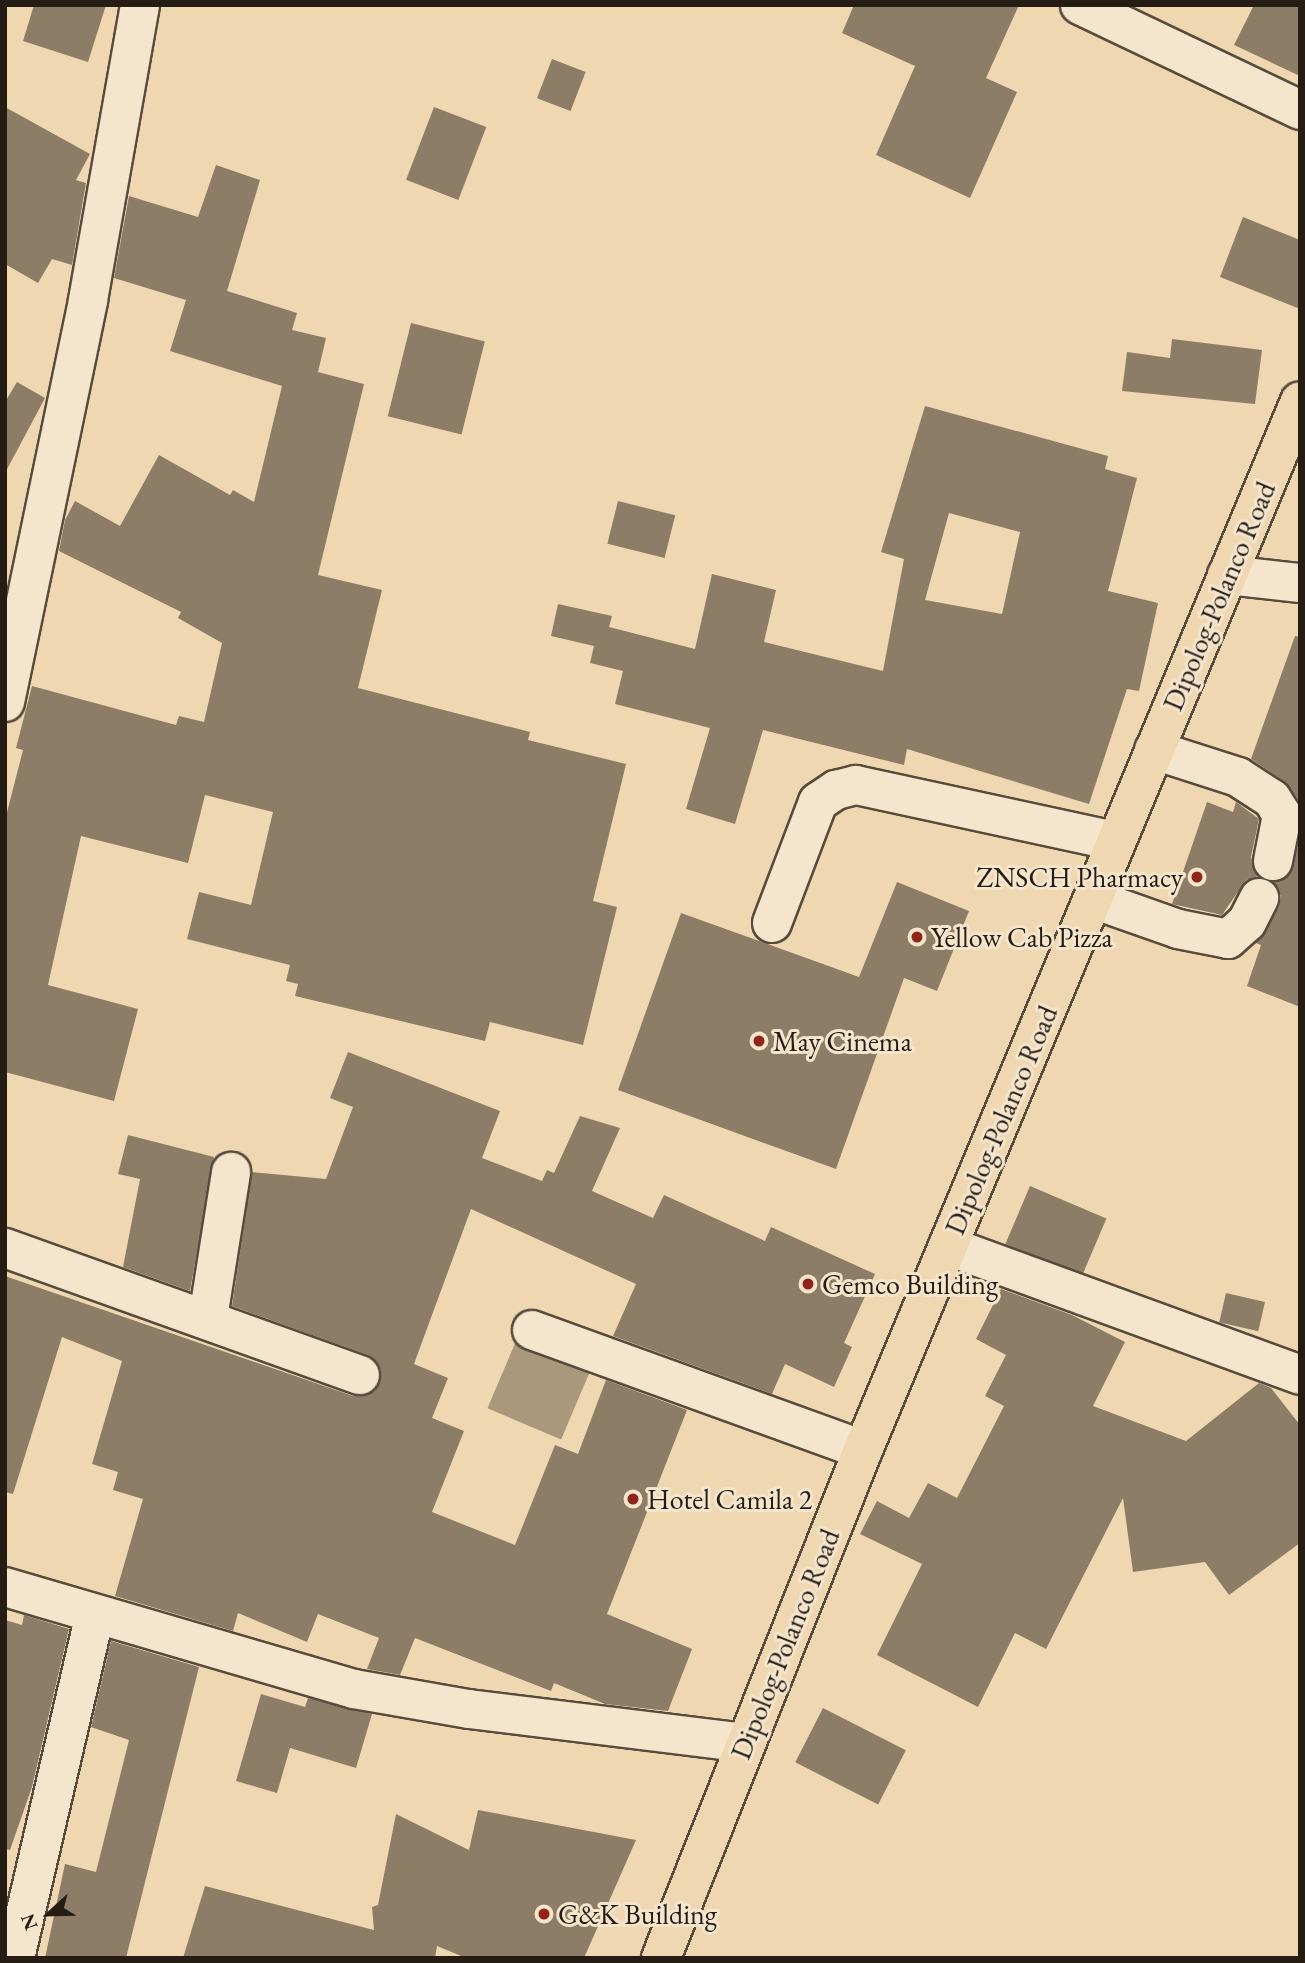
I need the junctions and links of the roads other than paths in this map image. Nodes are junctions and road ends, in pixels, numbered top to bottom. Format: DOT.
graph roads {
  1 [pos="140,5"];
  2 [pos="1080,5"];
  3 [pos="1300,110"];
  4 [pos="1300,401"];
  5 [pos="1227,575"];
  6 [pos="1300,583"];
  7 [pos="5,702"];
  8 [pos="1154,750"];
  9 [pos="1116,842"];
  10 [pos="1273,861"];
  11 [pos="1259,898"];
  12 [pos="1094,899"];
  13 [pos="772,923"];
  14 [pos="231,1172"];
  15 [pos="948,1246"];
  16 [pos="5,1248"];
  17 [pos="208,1318"];
  18 [pos="532,1329"];
  19 [pos="360,1375"];
  20 [pos="1300,1375"];
  21 [pos="863,1450"];
  22 [pos="5,1587"];
  23 [pos="94,1614"];
  24 [pos="746,1743"];
  25 [pos="15,1958"];
  26 [pos="661,1958"];
  1 -- 7 [label="street"];
  2 -- 3 [label="street"];
  4 -- 5 [label="highway, Dipolog-Polanco Road"];
  5 -- 6 [label="street"];
  5 -- 8 [label="highway, Dipolog-Polanco Road"];
  8 -- 9 [label="highway, Dipolog-Polanco Road"];
  8 -- 10 [label="street"];
  9 -- 12 [label="highway, Dipolog-Polanco Road"];
  9 -- 13 [label="street"];
  11 -- 12 [label="street"];
  12 -- 15 [label="highway, Dipolog-Polanco Road"];
  14 -- 17 [label="street"];
  15 -- 20 [label="street"];
  15 -- 21 [label="highway, Dipolog-Polanco Road"];
  16 -- 17 [label="street"];
  17 -- 19 [label="street"];
  18 -- 21 [label="street"];
  21 -- 24 [label="highway, Dipolog-Polanco Road"];
  22 -- 23 [label="street"];
  23 -- 24 [label="street"];
  23 -- 25 [label="street"];
  24 -- 26 [label="highway, Dipolog-Polanco Road"];
}
